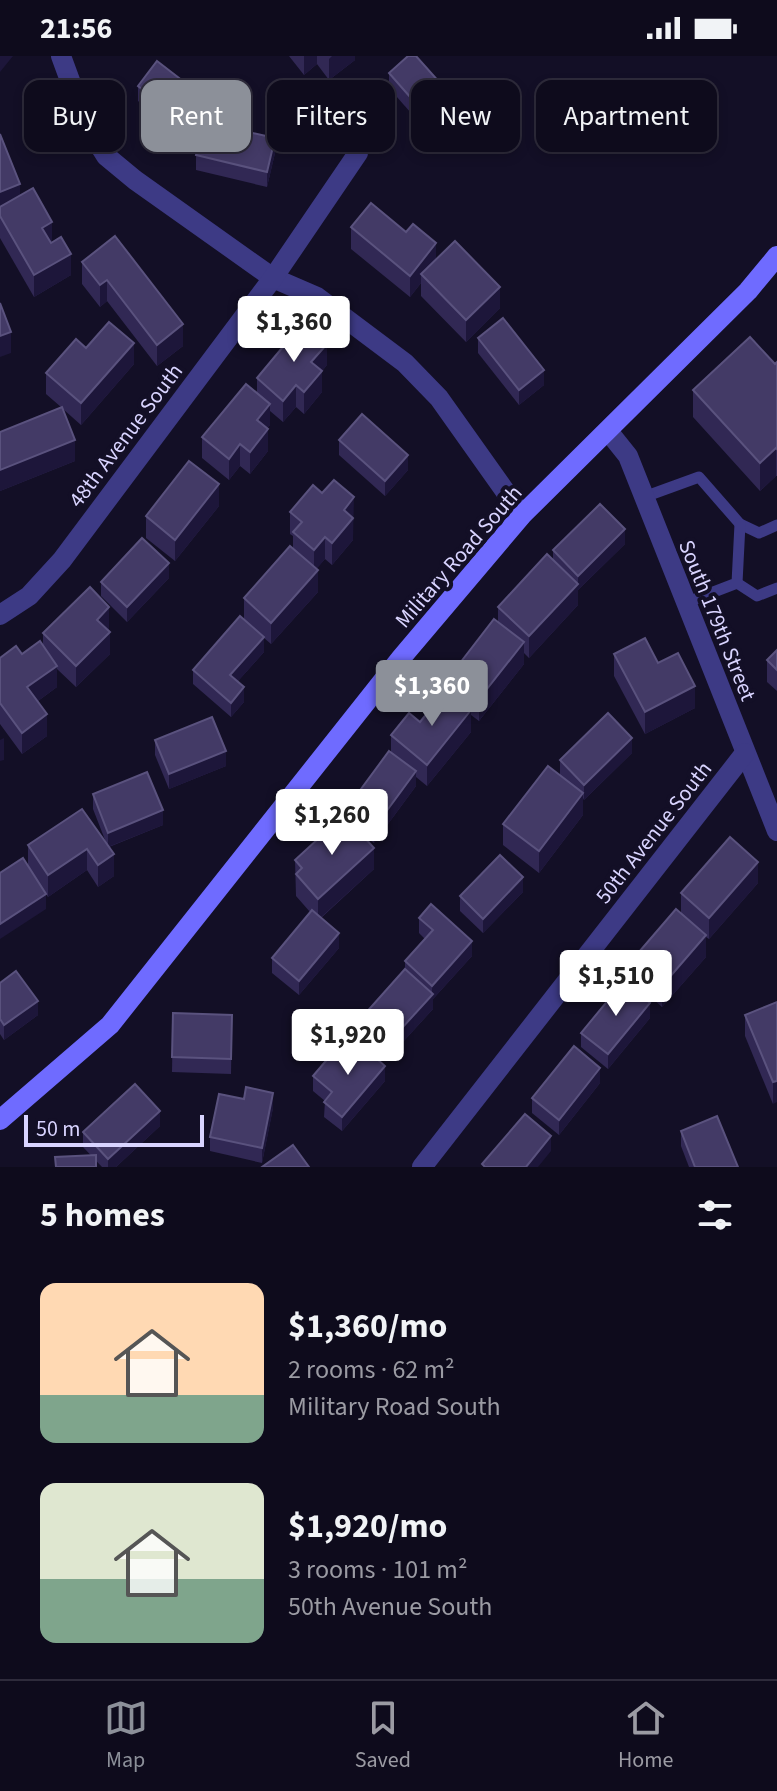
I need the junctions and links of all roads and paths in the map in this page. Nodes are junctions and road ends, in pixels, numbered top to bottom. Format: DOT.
graph roads {
  1 [pos="61,56"];
  2 [pos="358,153"];
  3 [pos="777,256"];
  4 [pos="777,271"];
  5 [pos="273,278"];
  6 [pos="748,291"];
  7 [pos="608,431"];
  8 [pos="644,497"];
  9 [pos="522,515"];
  10 [pos="740,524"];
  11 [pos="777,525"];
  12 [pos="737,583"];
  13 [pos="777,588"];
  14 [pos="685,603"];
  15 [pos="0,615"];
  16 [pos="745,753"];
  17 [pos="777,831"];
  18 [pos="0,1120"];
  19 [pos="422,1167"];
  1 -- 5 [label="street"];
  2 -- 5 [label="street, 48th Avenue South"];
  3 -- 6 [label="main road, Military Road South"];
  4 -- 6 [label="main road, Military Road South"];
  5 -- 9 [label="street"];
  5 -- 15 [label="street, 48th Avenue South"];
  6 -- 7 [label="main road, Military Road South"];
  7 -- 8 [label="street, South 179th Street"];
  7 -- 9 [label="main road, Military Road South"];
  8 -- 10 [label="lane"];
  8 -- 14 [label="street, South 179th Street"];
  9 -- 18 [label="main road, Military Road South"];
  10 -- 11 [label="lane"];
  10 -- 12 [label="lane"];
  12 -- 13 [label="lane"];
  12 -- 14 [label="lane"];
  14 -- 16 [label="street, South 179th Street"];
  16 -- 17 [label="street, South 179th Street"];
  16 -- 19 [label="street, 50th Avenue South"];
}
